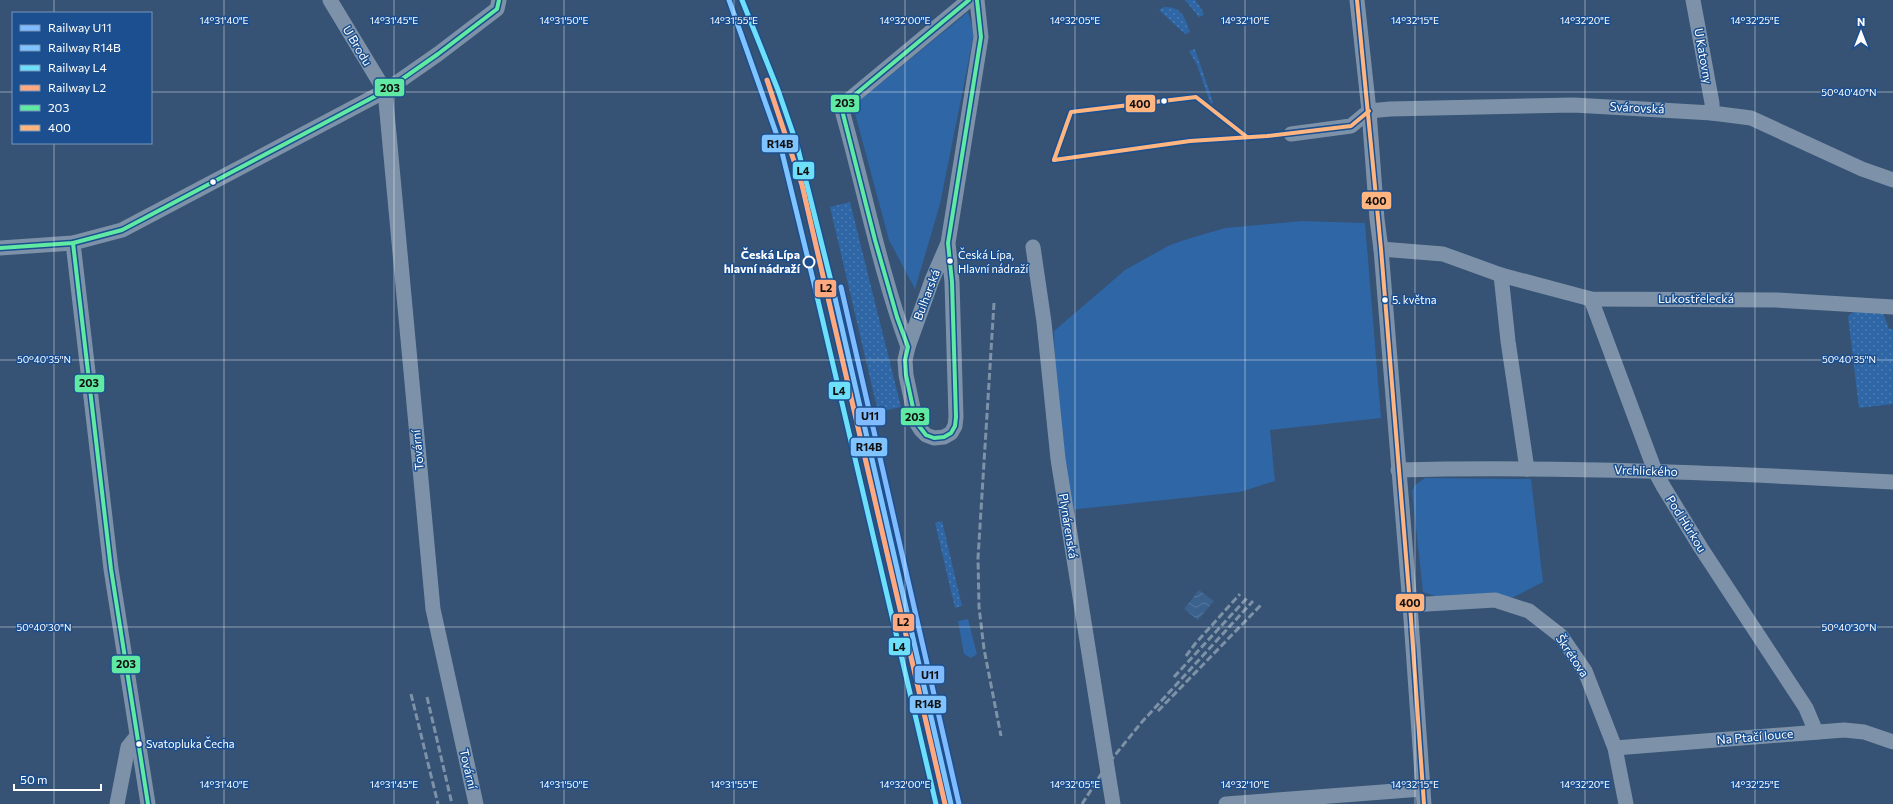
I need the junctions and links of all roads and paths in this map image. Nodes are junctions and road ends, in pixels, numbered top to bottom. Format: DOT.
graph roads {
  1 [pos="330,0"];
  2 [pos="499,0"];
  3 [pos="970,0"];
  4 [pos="977,0"];
  5 [pos="1357,0"];
  6 [pos="1693,0"];
  7 [pos="385,91"];
  8 [pos="1369,111"];
  9 [pos="1712,113"];
  10 [pos="1291,134"];
  11 [pos="1893,180"];
  12 [pos="73,243"];
  13 [pos="948,243"];
  14 [pos="1033,247"];
  15 [pos="0,248"];
  16 [pos="1381,249"];
  17 [pos="1501,275"];
  18 [pos="1591,298"];
  19 [pos="1893,307"];
  20 [pos="908,347"];
  21 [pos="1527,469"];
  22 [pos="1398,470"];
  23 [pos="1655,471"];
  24 [pos="1893,482"];
  25 [pos="1410,606"];
  26 [pos="1816,732"];
  27 [pos="137,736"];
  28 [pos="1893,742"];
  29 [pos="1615,748"];
  30 [pos="1422,789"];
  31 [pos="1270,802"];
  32 [pos="117,804"];
  33 [pos="148,804"];
  34 [pos="476,804"];
  35 [pos="1113,804"];
  36 [pos="1226,804"];
  37 [pos="1424,804"];
  38 [pos="1626,804"];
  1 -- 7 [label="street, U Brodu"];
  2 -- 7 [label="street"];
  3 -- 20 [label="street, Bulharská"];
  4 -- 13 [label="street, Bulharská"];
  5 -- 8 [label="street"];
  6 -- 9 [label="street, U Katovny"];
  7 -- 12 [label="street"];
  7 -- 34 [label="street, Tovární"];
  8 -- 9 [label="street, Svárovská"];
  8 -- 10 [label="street"];
  8 -- 16 [label="street"];
  9 -- 11 [label="street, Svárovská"];
  12 -- 15 [label="street"];
  12 -- 27 [label="street"];
  13 -- 20 [label="street, Bulharská"];
  13 -- 20 [label="street, Bulharská"];
  14 -- 35 [label="street, Plynárenská"];
  16 -- 17 [label="street, Lukostřelecká"];
  16 -- 22 [label="street"];
  17 -- 18 [label="street, Lukostřelecká"];
  17 -- 21 [label="street"];
  18 -- 19 [label="street, Lukostřelecká"];
  18 -- 23 [label="street, Pod Hůrkou"];
  21 -- 22 [label="street, Vrchlického"];
  21 -- 23 [label="street, Vrchlického"];
  22 -- 25 [label="street"];
  23 -- 24 [label="street, Vrchlického"];
  23 -- 26 [label="street, Pod Hůrkou"];
  25 -- 29 [label="street, Škrétova"];
  25 -- 30 [label="street"];
  26 -- 28 [label="street, Na Ptačí louce"];
  26 -- 29 [label="street, Na Ptačí louce"];
  27 -- 32 [label="street"];
  27 -- 33 [label="street"];
  29 -- 38 [label="street, Škrétova"];
  30 -- 31 [label="street"];
  30 -- 37 [label="street"];
  31 -- 36 [label="street"];
}
